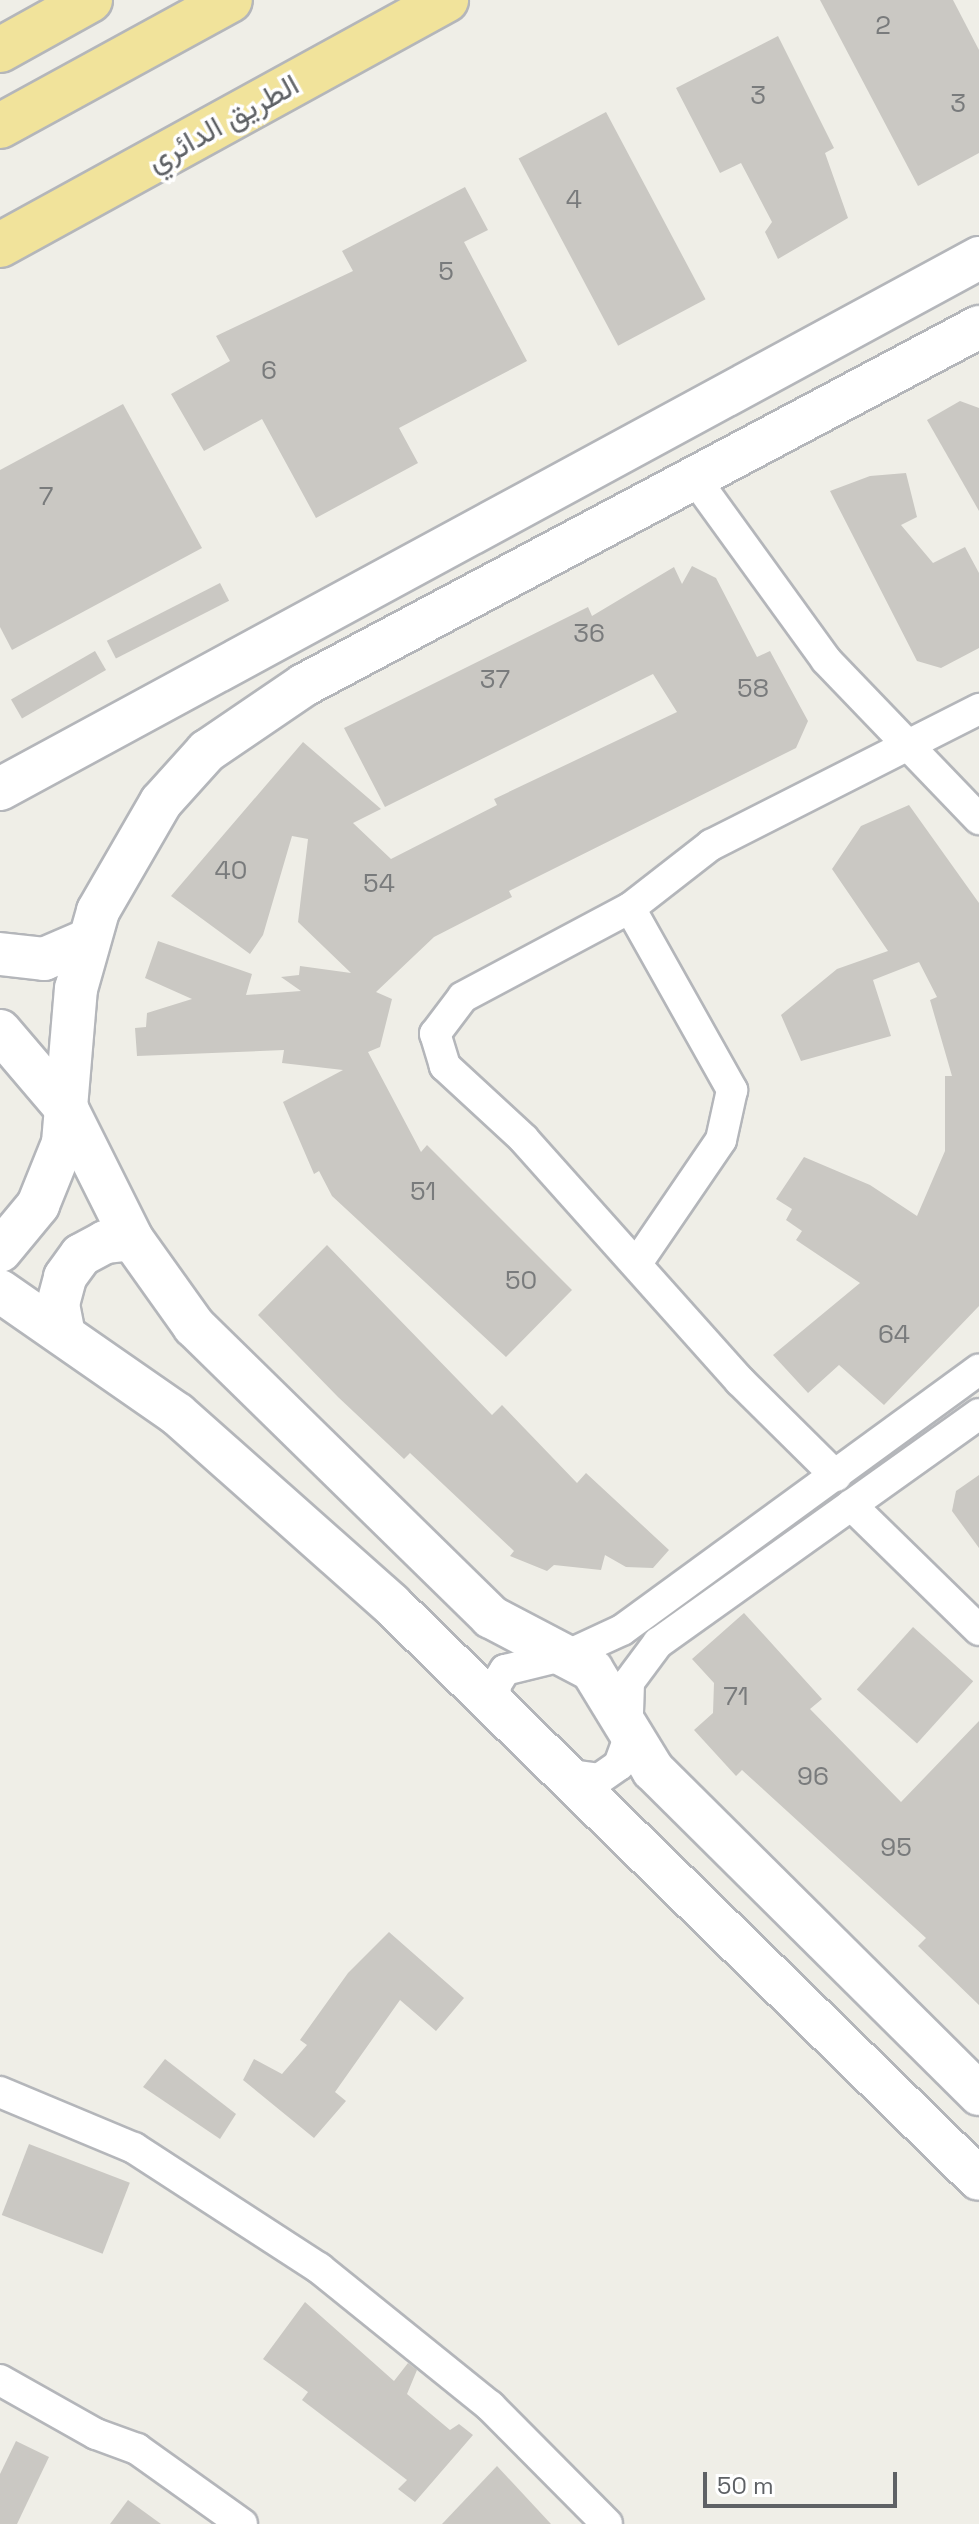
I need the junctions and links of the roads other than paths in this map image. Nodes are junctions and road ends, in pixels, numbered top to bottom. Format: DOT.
graph roads {
  1 [pos="90,0"];
  2 [pos="230,0"];
  3 [pos="446,0"];
  4 [pos="0,50"];
  5 [pos="0,126"];
  6 [pos="0,245"];
  7 [pos="979,258"];
  8 [pos="979,327"];
  9 [pos="693,476"];
  10 [pos="979,709"];
  11 [pos="907,746"];
  12 [pos="0,789"];
  13 [pos="979,819"];
  14 [pos="630,908"];
  15 [pos="88,940"];
  16 [pos="0,954"];
  17 [pos="0,1031"];
  18 [pos="68,1111"];
  19 [pos="132,1239"];
  20 [pos="0,1251"];
  21 [pos="637,1263"];
  22 [pos="0,1291"];
  23 [pos="63,1330"];
  24 [pos="979,1370"];
  25 [pos="979,1414"];
  26 [pos="836,1476"];
  27 [pos="851,1505"];
  28 [pos="979,1630"];
  29 [pos="570,1654"];
  30 [pos="497,1704"];
  31 [pos="627,1731"];
  32 [pos="564,1774"];
  33 [pos="0,2092"];
  34 [pos="979,2094"];
  35 [pos="979,2179"];
  36 [pos="0,2380"];
  37 [pos="242,2524"];
  38 [pos="607,2524"];
  1 -- 4 [label="highway"];
  2 -- 5 [label="highway"];
  3 -- 6 [label="highway, الطريق الدائري"];
  7 -- 12 [label="street"];
  8 -- 9 [label="street"];
  9 -- 11 [label="street"];
  9 -- 15 [label="street"];
  10 -- 11 [label="street"];
  11 -- 13 [label="street"];
  11 -- 14 [label="street"];
  14 -- 21 [label="street"];
  14 -- 21 [label="street"];
  15 -- 16 [label="street"];
  15 -- 18 [label="street"];
  17 -- 18 [label="street"];
  18 -- 19 [label="street"];
  18 -- 20 [label="street"];
  19 -- 23 [label="street"];
  19 -- 29 [label="street"];
  21 -- 26 [label="street"];
  22 -- 23 [label="street"];
  23 -- 30 [label="street"];
  24 -- 26 [label="street"];
  25 -- 27 [label="street"];
  26 -- 29 [label="street"];
  27 -- 28 [label="street"];
  27 -- 31 [label="street"];
  29 -- 30 [label="street"];
  29 -- 31 [label="street"];
  30 -- 32 [label="street"];
  31 -- 32 [label="street"];
  31 -- 34 [label="street"];
  32 -- 35 [label="street"];
  33 -- 38 [label="street"];
  36 -- 37 [label="street"];
}
